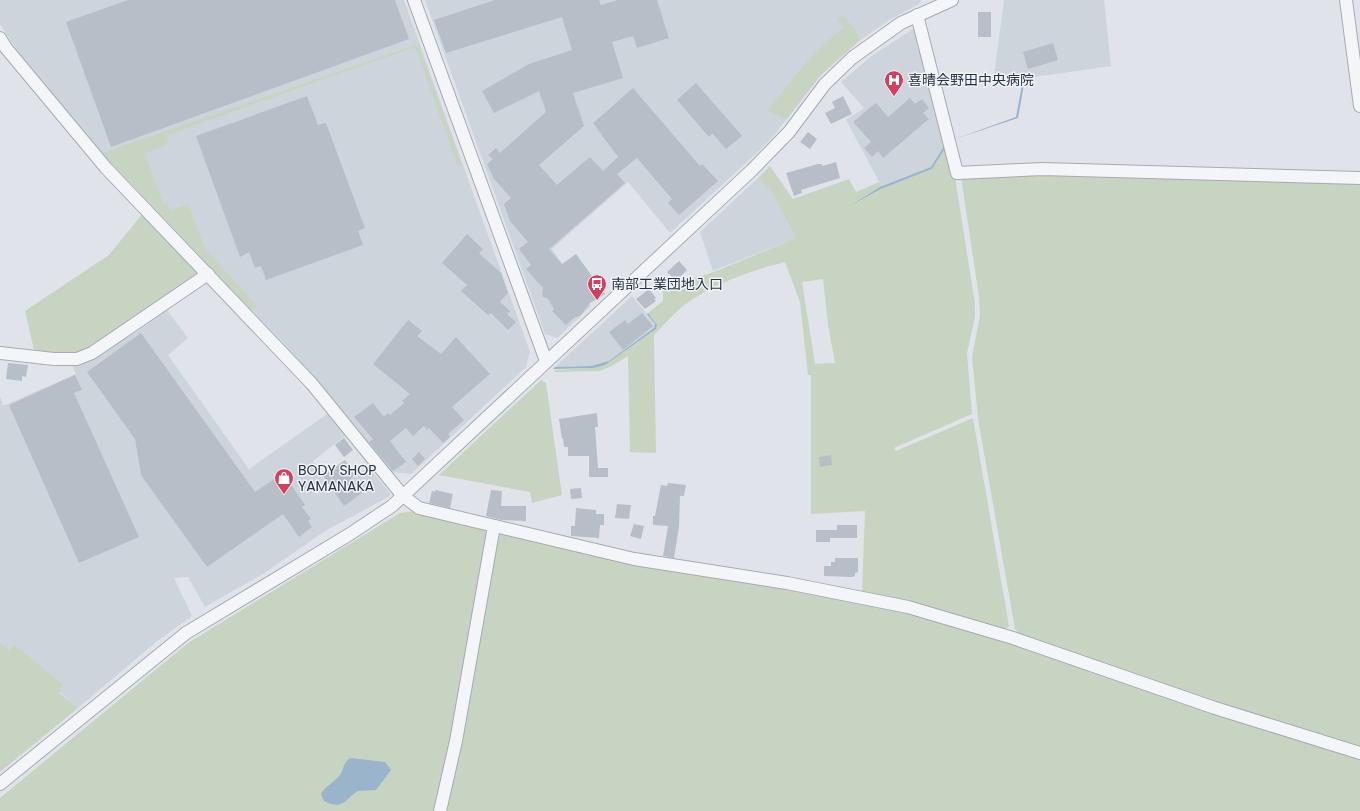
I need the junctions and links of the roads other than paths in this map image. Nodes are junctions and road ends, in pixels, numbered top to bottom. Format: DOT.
graph roads {
  1 [pos="414,0"];
  2 [pos="952,0"];
  3 [pos="1346,0"];
  4 [pos="929,4"];
  5 [pos="917,15"];
  6 [pos="0,38"];
  7 [pos="1360,106"];
  8 [pos="1360,178"];
  9 [pos="208,274"];
  10 [pos="0,353"];
  11 [pos="546,361"];
  12 [pos="403,496"];
  13 [pos="494,526"];
  14 [pos="1360,753"];
  15 [pos="0,784"];
  16 [pos="440,811"];
  1 -- 11 [label="street"];
  2 -- 4 [label="street"];
  3 -- 7 [label="street"];
  4 -- 5 [label="street"];
  5 -- 8 [label="street"];
  5 -- 11 [label="street"];
  6 -- 9 [label="street"];
  9 -- 10 [label="street"];
  9 -- 12 [label="street"];
  11 -- 12 [label="street"];
  12 -- 13 [label="street"];
  12 -- 15 [label="street"];
  13 -- 14 [label="street"];
  13 -- 16 [label="street"];
}
